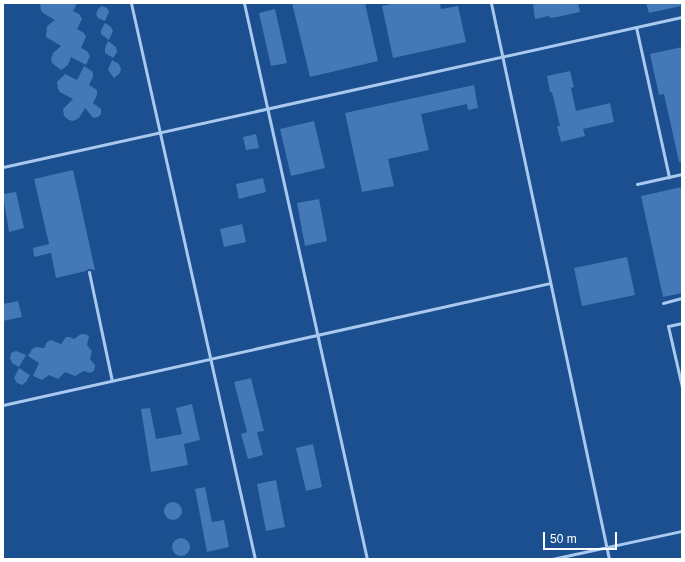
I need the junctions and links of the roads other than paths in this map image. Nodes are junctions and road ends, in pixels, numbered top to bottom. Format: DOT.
graph roads {
  1 [pos="131,3"];
  2 [pos="244,3"];
  3 [pos="491,3"];
  4 [pos="682,17"];
  5 [pos="636,27"];
  6 [pos="502,56"];
  7 [pos="268,108"];
  8 [pos="160,132"];
  9 [pos="3,167"];
  10 [pos="682,174"];
  11 [pos="669,177"];
  12 [pos="637,184"];
  13 [pos="89,272"];
  14 [pos="550,283"];
  15 [pos="682,298"];
  16 [pos="663,302"];
  17 [pos="682,323"];
  18 [pos="318,335"];
  19 [pos="210,359"];
  20 [pos="112,381"];
  21 [pos="682,387"];
  22 [pos="3,405"];
  23 [pos="682,531"];
  24 [pos="606,547"];
  25 [pos="255,559"];
  26 [pos="367,559"];
  27 [pos="552,559"];
  28 [pos="609,559"];
  1 -- 8 [label="lane"];
  2 -- 7 [label="lane"];
  3 -- 6 [label="lane"];
  4 -- 5 [label="lane"];
  5 -- 6 [label="lane"];
  5 -- 11 [label="lane"];
  6 -- 7 [label="lane"];
  6 -- 14 [label="lane"];
  7 -- 8 [label="lane"];
  7 -- 18 [label="lane"];
  8 -- 9 [label="lane"];
  8 -- 19 [label="lane"];
  10 -- 11 [label="lane"];
  11 -- 12 [label="lane"];
  13 -- 20 [label="lane"];
  14 -- 18 [label="lane"];
  14 -- 24 [label="lane"];
  15 -- 16 [label="lane"];
  17 -- 21 [label="lane"];
  18 -- 19 [label="lane"];
  18 -- 26 [label="lane"];
  19 -- 20 [label="lane"];
  19 -- 25 [label="lane"];
  20 -- 22 [label="lane"];
  23 -- 24 [label="lane"];
  24 -- 27 [label="lane"];
  24 -- 28 [label="lane"];
}
